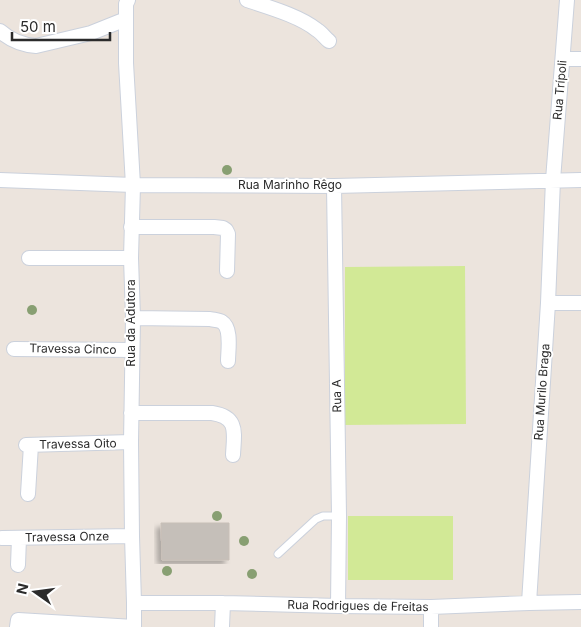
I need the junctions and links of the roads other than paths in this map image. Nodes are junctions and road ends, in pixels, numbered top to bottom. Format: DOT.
graph roads {
  1 [pos="128,0"];
  2 [pos="247,0"];
  3 [pos="567,0"];
  4 [pos="126,19"];
  5 [pos="0,31"];
  6 [pos="329,41"];
  7 [pos="563,59"];
  8 [pos="581,59"];
  9 [pos="0,180"];
  10 [pos="553,180"];
  11 [pos="581,180"];
  12 [pos="133,185"];
  13 [pos="334,186"];
  14 [pos="131,227"];
  15 [pos="29,258"];
  16 [pos="131,258"];
  17 [pos="227,271"];
  18 [pos="548,303"];
  19 [pos="581,303"];
  20 [pos="132,318"];
  21 [pos="14,349"];
  22 [pos="132,350"];
  23 [pos="228,361"];
  24 [pos="131,413"];
  25 [pos="131,442"];
  26 [pos="233,455"];
  27 [pos="28,494"];
  28 [pos="339,516"];
  29 [pos="132,536"];
  30 [pos="2,538"];
  31 [pos="19,538"];
  32 [pos="278,554"];
  33 [pos="18,565"];
  34 [pos="581,602"];
  35 [pos="134,603"];
  36 [pos="223,603"];
  37 [pos="529,603"];
  38 [pos="338,606"];
  39 [pos="431,607"];
  40 [pos="17,624"];
  41 [pos="134,627"];
  42 [pos="222,627"];
  43 [pos="431,627"];
  1 -- 4 [label="street, Rua da Adutora"];
  2 -- 6 [label="street"];
  3 -- 7 [label="street, Rua Trípoli"];
  4 -- 5 [label="street"];
  4 -- 12 [label="street, Rua da Adutora"];
  7 -- 8 [label="street"];
  7 -- 10 [label="street, Rua Trípoli"];
  9 -- 12 [label="street, Rua Marinho Rêgo"];
  10 -- 11 [label="street, Rua Marinho Rêgo"];
  10 -- 13 [label="street, Rua Marinho Rêgo"];
  10 -- 18 [label="street, Rua Murilo Braga"];
  12 -- 13 [label="street, Rua Marinho Rêgo"];
  12 -- 14 [label="street, Rua da Adutora"];
  13 -- 28 [label="street, Rua A"];
  14 -- 16 [label="street, Rua da Adutora"];
  14 -- 17 [label="street"];
  15 -- 16 [label="street"];
  16 -- 20 [label="street, Rua da Adutora"];
  18 -- 19 [label="street"];
  18 -- 37 [label="street, Rua Murilo Braga"];
  20 -- 22 [label="street, Rua da Adutora"];
  20 -- 23 [label="street"];
  21 -- 22 [label="street, Travessa Cinco"];
  22 -- 24 [label="street, Rua da Adutora"];
  24 -- 25 [label="street, Rua da Adutora"];
  24 -- 26 [label="street"];
  25 -- 27 [label="street, Travessa Oito"];
  25 -- 29 [label="street, Rua da Adutora"];
  28 -- 32 [label="lane"];
  28 -- 38 [label="street, Rua A"];
  29 -- 31 [label="street, Travessa Onze"];
  29 -- 35 [label="street, Rua da Adutora"];
  30 -- 31 [label="street, Travessa Onze"];
  31 -- 33 [label="street"];
  34 -- 37 [label="street, Rua Rodrigues de Freitas"];
  35 -- 36 [label="street, Rua Rodrigues de Freitas"];
  35 -- 41 [label="street, Rua da Adutora"];
  36 -- 38 [label="street, Rua Rodrigues de Freitas"];
  36 -- 42 [label="street"];
  37 -- 39 [label="street, Rua Rodrigues de Freitas"];
  38 -- 39 [label="street, Rua Rodrigues de Freitas"];
  39 -- 43 [label="street"];
  40 -- 41 [label="street"];
}
